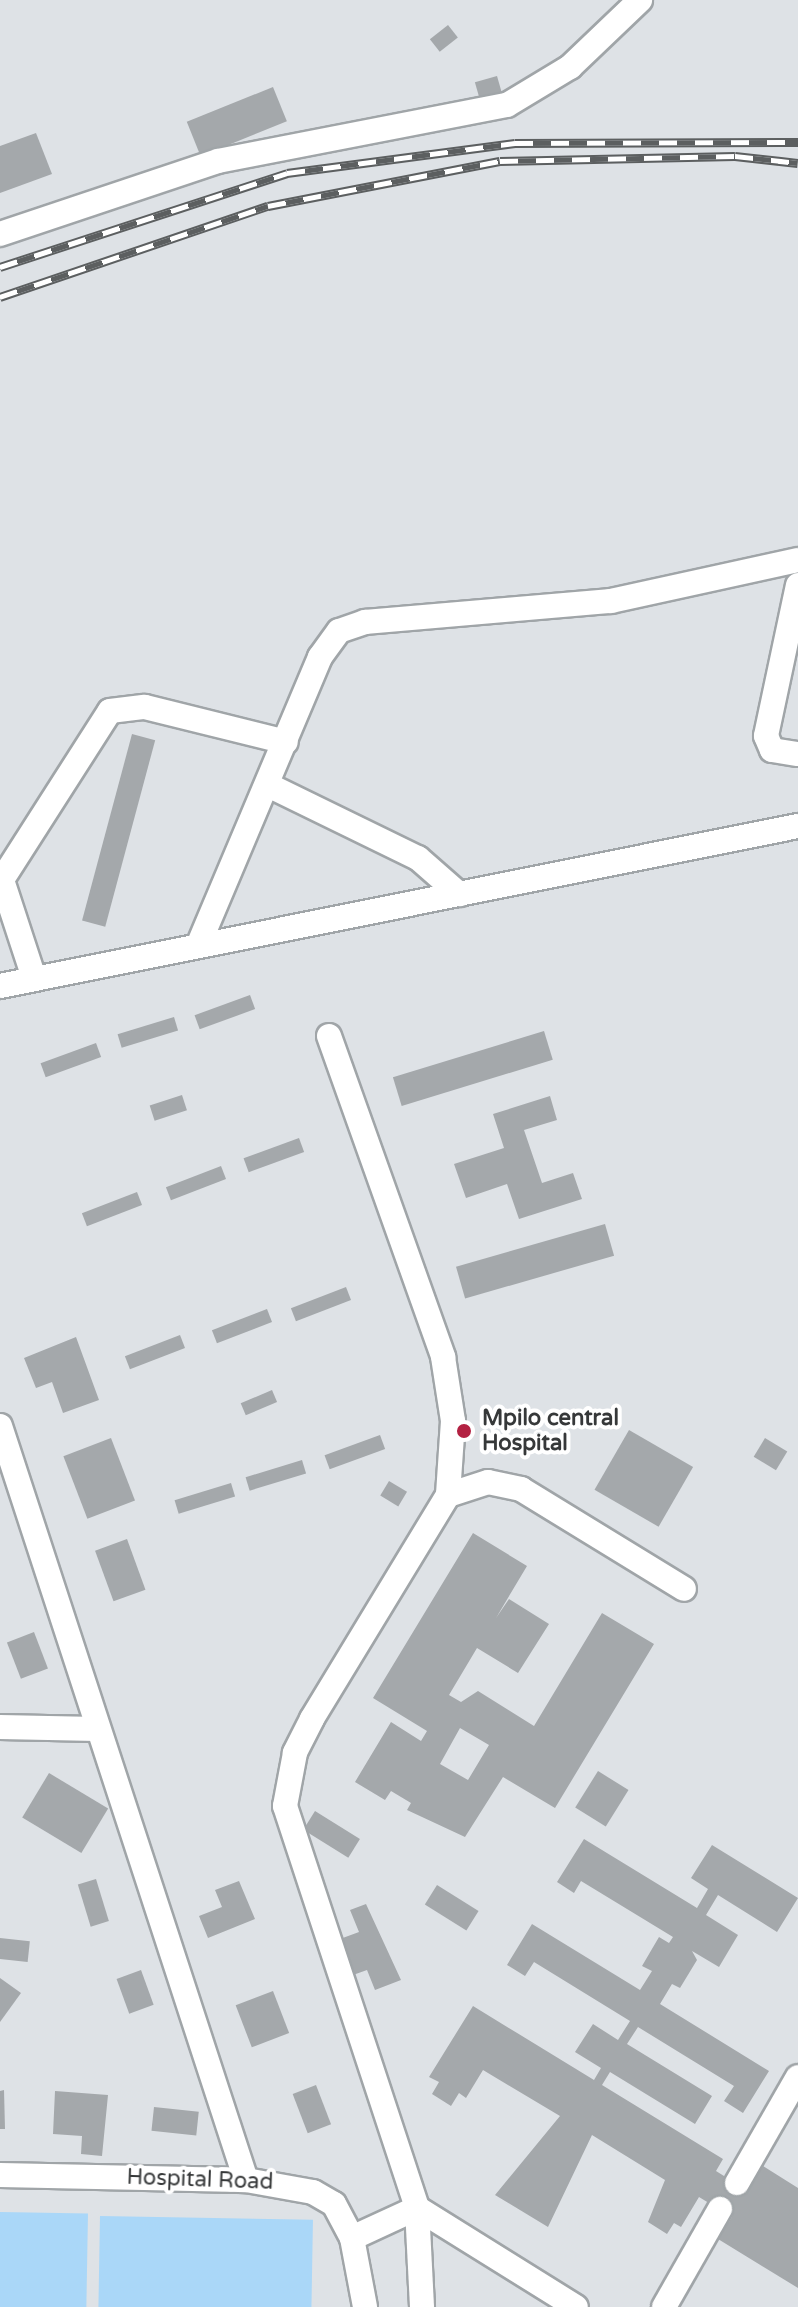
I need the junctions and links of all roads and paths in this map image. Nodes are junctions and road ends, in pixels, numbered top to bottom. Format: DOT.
graph roads {
  1 [pos="640,0"];
  2 [pos="0,234"];
  3 [pos="798,560"];
  4 [pos="798,585"];
  5 [pos="286,742"];
  6 [pos="798,754"];
  7 [pos="268,785"];
  8 [pos="798,826"];
  9 [pos="2,876"];
  10 [pos="459,894"];
  11 [pos="198,946"];
  12 [pos="34,978"];
  13 [pos="0,986"];
  14 [pos="329,1036"];
  15 [pos="0,1426"];
  16 [pos="448,1495"];
  17 [pos="684,1589"];
  18 [pos="0,1727"];
  19 [pos="97,1729"];
  20 [pos="798,2077"];
  21 [pos="0,2175"];
  22 [pos="246,2180"];
  23 [pos="737,2183"];
  24 [pos="417,2208"];
  25 [pos="720,2209"];
  26 [pos="352,2238"];
  27 [pos="365,2307"];
  28 [pos="422,2307"];
  29 [pos="576,2307"];
  30 [pos="664,2307"];
  1 -- 2 [label="street"];
  3 -- 5 [label="street"];
  4 -- 6 [label="street"];
  5 -- 7 [label="street"];
  5 -- 9 [label="street"];
  7 -- 10 [label="street"];
  7 -- 11 [label="street"];
  8 -- 10 [label="street"];
  9 -- 12 [label="street"];
  10 -- 11 [label="street"];
  11 -- 12 [label="street"];
  12 -- 13 [label="street"];
  14 -- 16 [label="street"];
  15 -- 19 [label="street"];
  16 -- 17 [label="street"];
  16 -- 24 [label="street"];
  18 -- 19 [label="street"];
  19 -- 22 [label="street"];
  20 -- 23 [label="street"];
  21 -- 22 [label="street, Hospital Road"];
  22 -- 26 [label="street, Hospital Road"];
  24 -- 26 [label="street"];
  24 -- 28 [label="street"];
  24 -- 29 [label="street"];
  25 -- 30 [label="street"];
  26 -- 27 [label="street, Hospital Road"];
}
